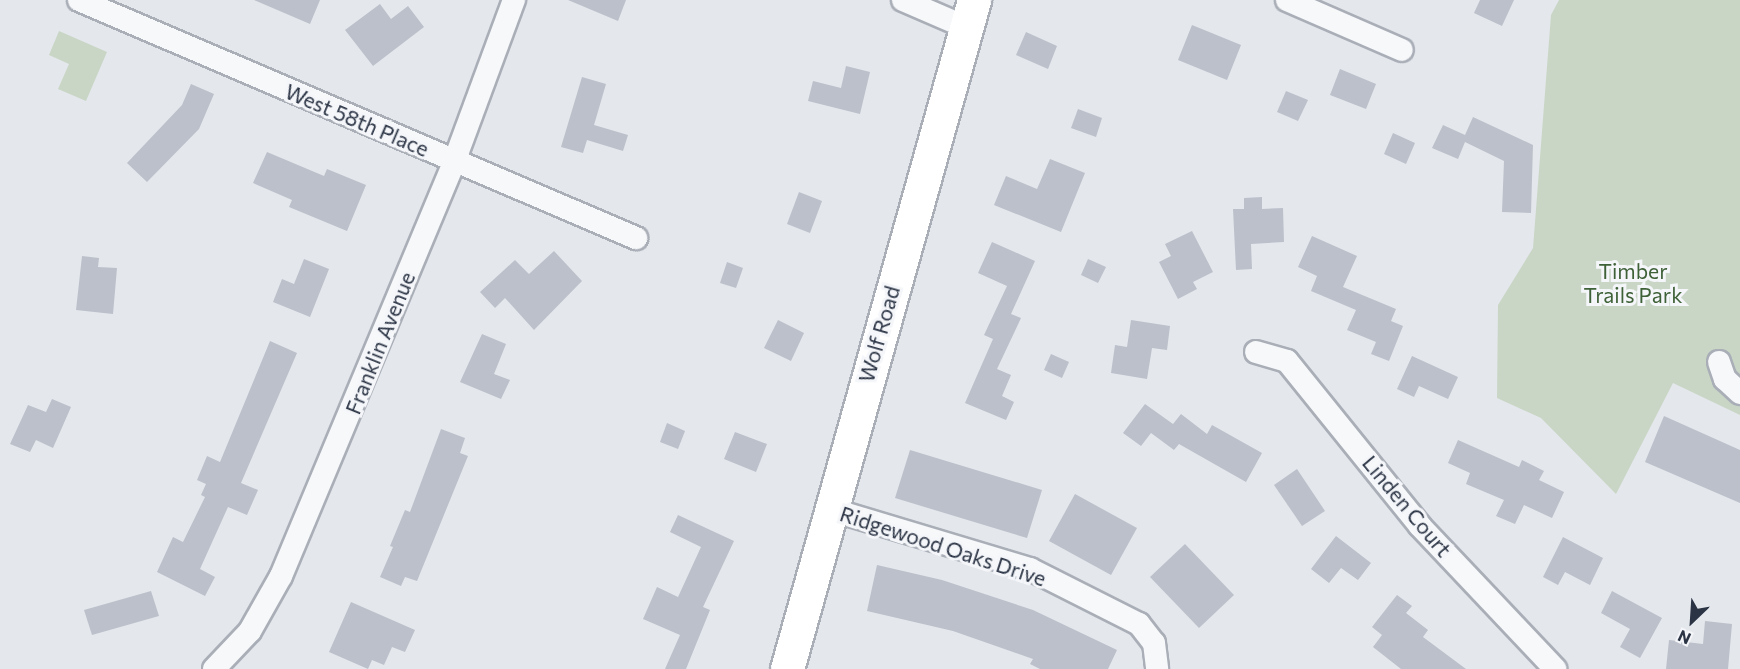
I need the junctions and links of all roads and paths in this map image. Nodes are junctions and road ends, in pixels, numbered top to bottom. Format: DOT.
graph roads {
  1 [pos="79,0"];
  2 [pos="514,0"];
  3 [pos="903,0"];
  4 [pos="1287,0"];
  5 [pos="968,13"];
  6 [pos="1402,50"];
  7 [pos="454,162"];
  8 [pos="636,238"];
  9 [pos="1256,352"];
  10 [pos="1719,362"];
  11 [pos="1740,393"];
  12 [pos="830,509"];
  13 [pos="214,669"];
  14 [pos="787,669"];
  15 [pos="1157,669"];
  16 [pos="1555,669"];
  1 -- 7 [label="street, West 58th Place"];
  2 -- 7 [label="street, Franklin Avenue"];
  3 -- 5 [label="street"];
  4 -- 6 [label="street"];
  5 -- 12 [label="main road, Wolf Road"];
  7 -- 8 [label="street, West 58th Place"];
  7 -- 13 [label="street, Franklin Avenue"];
  9 -- 16 [label="street, Linden Court"];
  10 -- 11 [label="street"];
  12 -- 14 [label="main road, Wolf Road"];
  12 -- 15 [label="street, Ridgewood Oaks Drive"];
}
